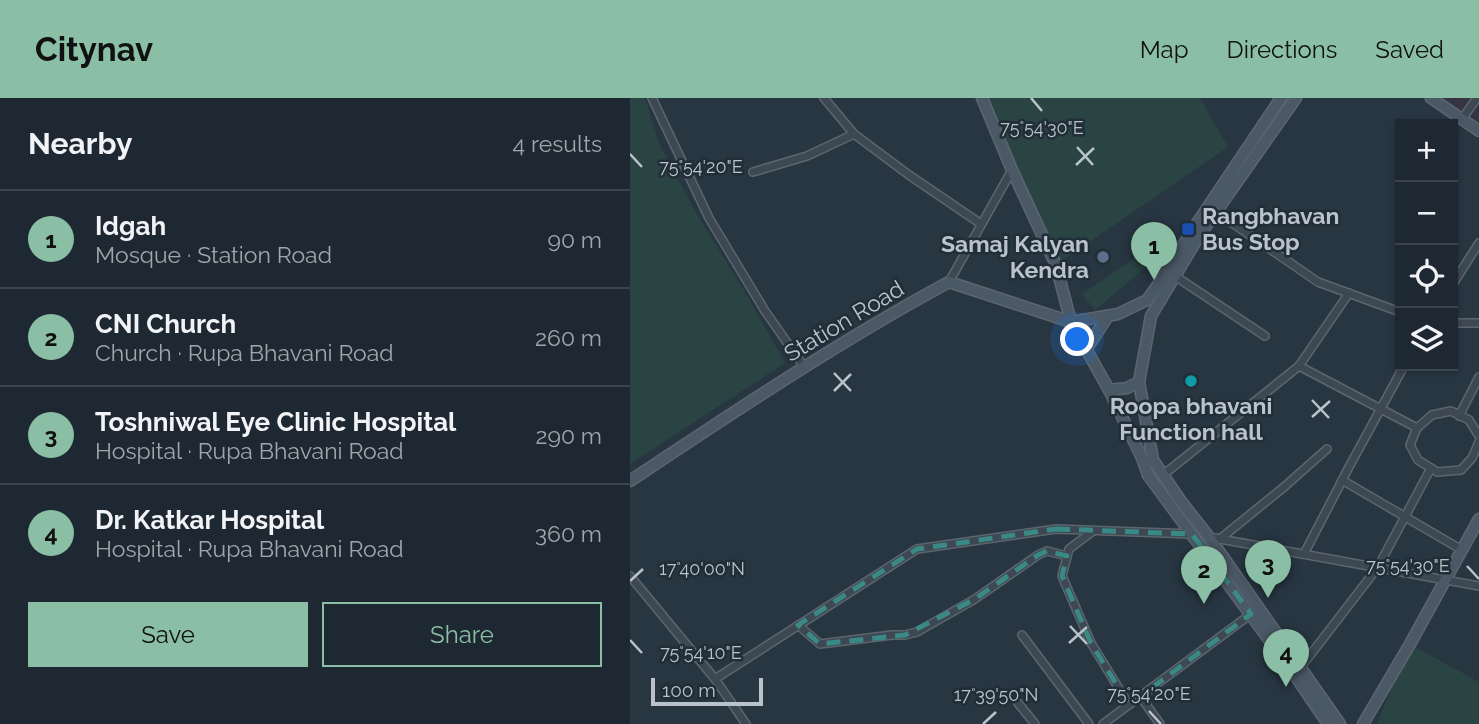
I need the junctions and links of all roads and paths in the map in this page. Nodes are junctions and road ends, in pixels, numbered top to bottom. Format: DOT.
graph roads {
  1 [pos="652,98"];
  2 [pos="824,98"];
  3 [pos="982,98"];
  4 [pos="1281,98"];
  5 [pos="1296,98"];
  6 [pos="1431,98"];
  7 [pos="1477,98"];
  8 [pos="1462,119"];
  9 [pos="1479,131"];
  10 [pos="854,134"];
  11 [pos="1012,170"];
  12 [pos="753,172"];
  13 [pos="1216,212"];
  14 [pos="981,224"];
  15 [pos="1479,243"];
  16 [pos="1175,276"];
  17 [pos="1458,276"];
  18 [pos="949,282"];
  19 [pos="1349,293"];
  20 [pos="1395,310"];
  21 [pos="1108,316"];
  22 [pos="1071,322"];
  23 [pos="1458,323"];
  24 [pos="1479,323"];
  25 [pos="1265,336"];
  26 [pos="1086,350"];
  27 [pos="1299,366"];
  28 [pos="804,368"];
  29 [pos="1401,371"];
  30 [pos="1479,377"];
  31 [pos="1139,382"];
  32 [pos="1109,390"];
  33 [pos="1380,410"];
  34 [pos="1459,415"];
  35 [pos="1417,428"];
  36 [pos="1479,436"];
  37 [pos="1479,442"];
  38 [pos="1327,449"];
  39 [pos="1476,459"];
  40 [pos="1432,468"];
  41 [pos="1163,475"];
  42 [pos="1342,480"];
  43 [pos="630,481"];
  44 [pos="1405,517"];
  45 [pos="1479,519"];
  46 [pos="1094,530"];
  47 [pos="1192,534"];
  48 [pos="1209,537"];
  49 [pos="1220,539"];
  50 [pos="1462,550"];
  51 [pos="1304,554"];
  52 [pos="1067,556"];
  53 [pos="1378,568"];
  54 [pos="630,576"];
  55 [pos="1446,580"];
  56 [pos="1479,586"];
  57 [pos="1251,614"];
  58 [pos="798,625"];
  59 [pos="1022,635"];
  60 [pos="1301,667"];
  61 [pos="715,679"];
  62 [pos="1140,696"];
  63 [pos="1018,703"];
  64 [pos="1129,705"];
  65 [pos="746,724"];
  66 [pos="1035,724"];
  67 [pos="1089,724"];
  68 [pos="1103,724"];
  69 [pos="1160,724"];
  70 [pos="1328,724"];
  71 [pos="1340,724"];
  72 [pos="1363,724"];
  1 -- 28 [label="street"];
  2 -- 10 [label="street"];
  3 -- 11 [label="main road"];
  4 -- 21 [label="main road"];
  5 -- 13 [label="main road"];
  6 -- 8 [label="main road"];
  7 -- 8 [label="street"];
  8 -- 9 [label="main road"];
  10 -- 12 [label="street"];
  10 -- 14 [label="street"];
  11 -- 14 [label="street"];
  11 -- 22 [label="main road"];
  13 -- 16 [label="main road"];
  13 -- 19 [label="street"];
  14 -- 18 [label="street"];
  15 -- 17 [label="street"];
  16 -- 25 [label="street"];
  16 -- 31 [label="main road"];
  18 -- 22 [label="main road"];
  18 -- 28 [label="main road, Station Road"];
  19 -- 20 [label="street"];
  19 -- 27 [label="street"];
  21 -- 22 [label="main road"];
  21 -- 26 [label="main road"];
  22 -- 26 [label="main road"];
  23 -- 24 [label="street"];
  26 -- 32 [label="main road"];
  27 -- 33 [label="street"];
  27 -- 41 [label="street"];
  28 -- 43 [label="main road, Station Road"];
  29 -- 33 [label="street"];
  30 -- 34 [label="street"];
  31 -- 32 [label="main road"];
  31 -- 41 [label="main road"];
  32 -- 47 [label="main road"];
  33 -- 35 [label="street"];
  33 -- 42 [label="street"];
  34 -- 35 [label="street"];
  34 -- 36 [label="street"];
  35 -- 40 [label="street"];
  37 -- 39 [label="street"];
  38 -- 49 [label="street"];
  39 -- 40 [label="street"];
  40 -- 44 [label="street"];
  41 -- 48 [label="main road"];
  42 -- 44 [label="street"];
  42 -- 51 [label="street"];
  44 -- 50 [label="street"];
  44 -- 53 [label="street"];
  45 -- 50 [label="main road"];
  46 -- 47 [label="street"];
  46 -- 52 [label="street"];
  46 -- 58 [label="street"];
  47 -- 57 [label="main road"];
  48 -- 49 [label="street"];
  48 -- 60 [label="main road"];
  49 -- 51 [label="street"];
  50 -- 55 [label="main road"];
  51 -- 53 [label="street"];
  52 -- 58 [label="street"];
  52 -- 64 [label="street"];
  53 -- 55 [label="street"];
  53 -- 60 [label="street"];
  54 -- 61 [label="street"];
  55 -- 56 [label="street"];
  55 -- 72 [label="main road"];
  57 -- 62 [label="street"];
  57 -- 70 [label="main road"];
  58 -- 61 [label="street"];
  59 -- 67 [label="street"];
  60 -- 71 [label="main road"];
  61 -- 65 [label="street"];
  62 -- 64 [label="street"];
  62 -- 69 [label="street"];
  63 -- 66 [label="street"];
  64 -- 68 [label="street"];
}
